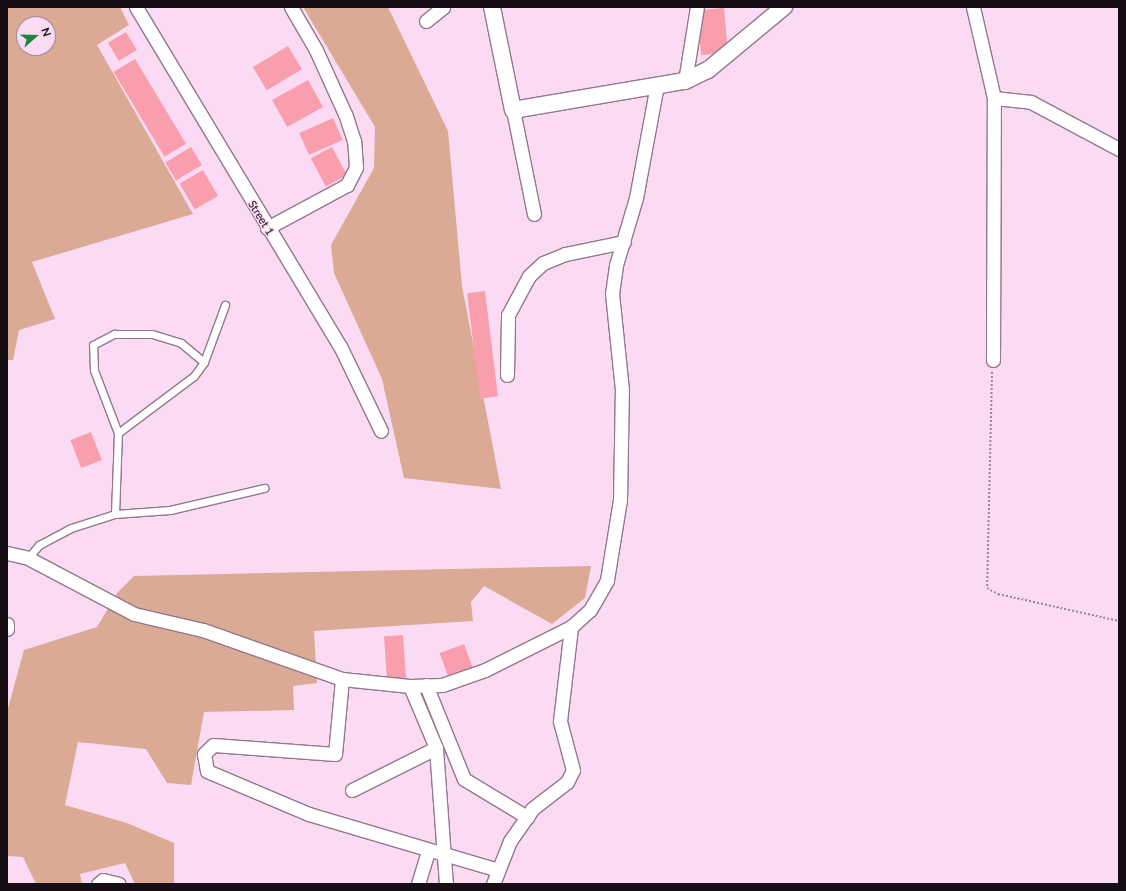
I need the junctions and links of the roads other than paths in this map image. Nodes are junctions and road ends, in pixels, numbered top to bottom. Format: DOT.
graph roads {
  1 [pos="136,7"];
  2 [pos="291,7"];
  3 [pos="443,7"];
  4 [pos="492,7"];
  5 [pos="697,7"];
  6 [pos="784,7"];
  7 [pos="973,7"];
  8 [pos="426,20"];
  9 [pos="685,81"];
  10 [pos="657,85"];
  11 [pos="994,98"];
  12 [pos="513,110"];
  13 [pos="1119,149"];
  14 [pos="534,214"];
  15 [pos="267,228"];
  16 [pos="624,242"];
  17 [pos="225,305"];
  18 [pos="993,360"];
  19 [pos="204,362"];
  20 [pos="507,375"];
  21 [pos="381,431"];
  22 [pos="118,434"];
  23 [pos="264,488"];
  24 [pos="115,514"];
  25 [pos="7,553"];
  26 [pos="28,558"];
  27 [pos="7,624"];
  28 [pos="571,627"];
  29 [pos="7,629"];
  30 [pos="342,678"];
  31 [pos="410,686"];
  32 [pos="426,686"];
  33 [pos="436,748"];
  34 [pos="352,790"];
  35 [pos="527,817"];
  36 [pos="428,851"];
  37 [pos="445,856"];
  38 [pos="498,870"];
  39 [pos="98,884"];
  40 [pos="119,884"];
  41 [pos="418,884"];
  42 [pos="446,884"];
  43 [pos="493,884"];
  1 -- 15 [label="street, Street 1"];
  2 -- 15 [label="street"];
  3 -- 8 [label="street"];
  4 -- 12 [label="street"];
  5 -- 9 [label="street"];
  6 -- 9 [label="street"];
  7 -- 11 [label="street"];
  9 -- 10 [label="street"];
  10 -- 12 [label="street"];
  10 -- 16 [label="street"];
  11 -- 13 [label="street"];
  11 -- 18 [label="street"];
  12 -- 14 [label="street"];
  15 -- 21 [label="street, Street 1"];
  16 -- 20 [label="street"];
  16 -- 28 [label="street"];
  17 -- 19 [label="lane"];
  19 -- 22 [label="lane"];
  19 -- 22 [label="lane"];
  22 -- 24 [label="lane"];
  23 -- 24 [label="lane"];
  24 -- 26 [label="lane"];
  25 -- 26 [label="street"];
  26 -- 30 [label="street"];
  27 -- 29 [label="street"];
  28 -- 32 [label="street"];
  28 -- 35 [label="street"];
  30 -- 31 [label="street"];
  30 -- 36 [label="street"];
  31 -- 32 [label="street"];
  31 -- 33 [label="street"];
  32 -- 35 [label="street"];
  33 -- 34 [label="street"];
  33 -- 37 [label="street"];
  35 -- 38 [label="street"];
  36 -- 37 [label="street"];
  36 -- 41 [label="street"];
  37 -- 38 [label="street"];
  37 -- 42 [label="street"];
  38 -- 43 [label="street"];
  39 -- 40 [label="street"];
}
